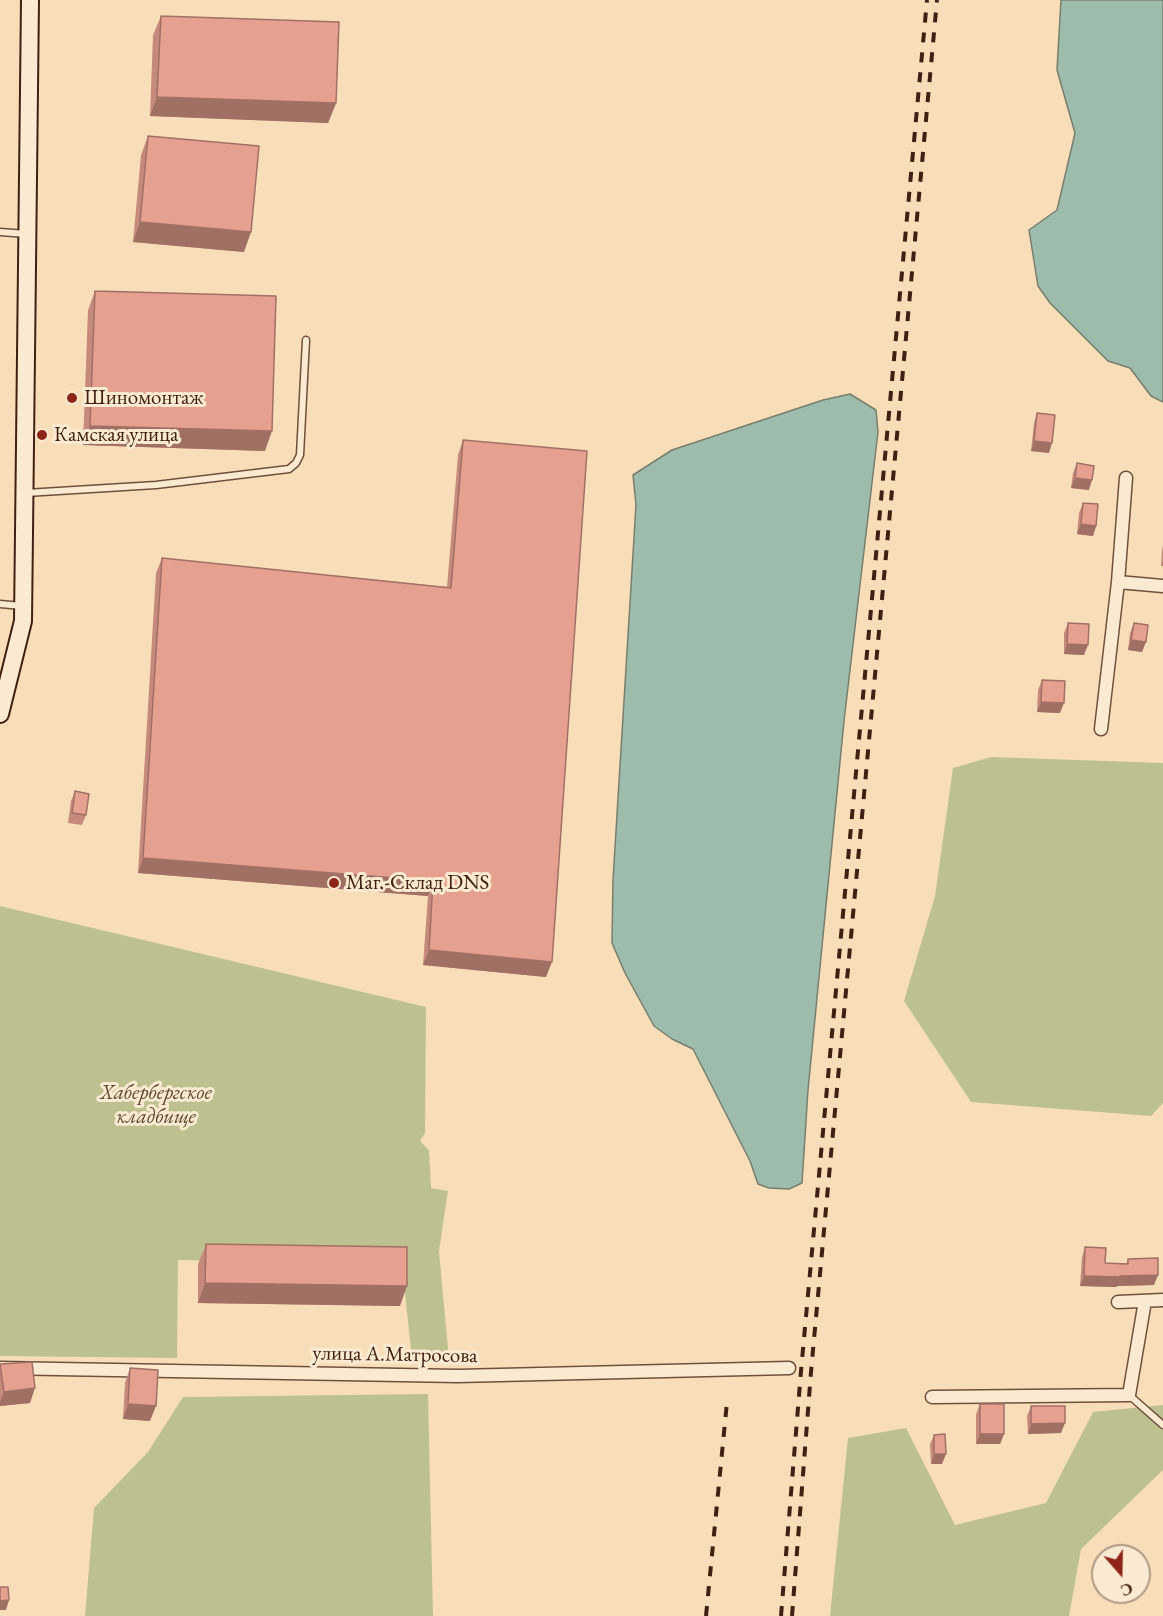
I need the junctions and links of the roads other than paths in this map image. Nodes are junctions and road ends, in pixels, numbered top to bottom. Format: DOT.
graph roads {
  1 [pos="30,0"];
  2 [pos="0,232"];
  3 [pos="27,234"];
  4 [pos="306,340"];
  5 [pos="1126,478"];
  6 [pos="24,494"];
  7 [pos="1118,582"];
  8 [pos="1163,586"];
  9 [pos="0,604"];
  10 [pos="23,606"];
  11 [pos="0,714"];
  12 [pos="1101,729"];
  13 [pos="1163,1300"];
  14 [pos="1145,1301"];
  15 [pos="1118,1302"];
  16 [pos="0,1368"];
  17 [pos="789,1368"];
  18 [pos="1129,1395"];
  19 [pos="932,1397"];
  20 [pos="1163,1425"];
  1 -- 3 [label="main road"];
  2 -- 3 [label="lane"];
  3 -- 6 [label="main road"];
  4 -- 6 [label="lane"];
  5 -- 7 [label="street"];
  6 -- 10 [label="main road"];
  7 -- 8 [label="street"];
  7 -- 12 [label="street"];
  9 -- 10 [label="lane"];
  10 -- 11 [label="main road"];
  13 -- 14 [label="street"];
  14 -- 15 [label="street"];
  14 -- 18 [label="street"];
  16 -- 17 [label="street, улица А.Матросова"];
  18 -- 19 [label="street"];
  18 -- 20 [label="lane"];
}
